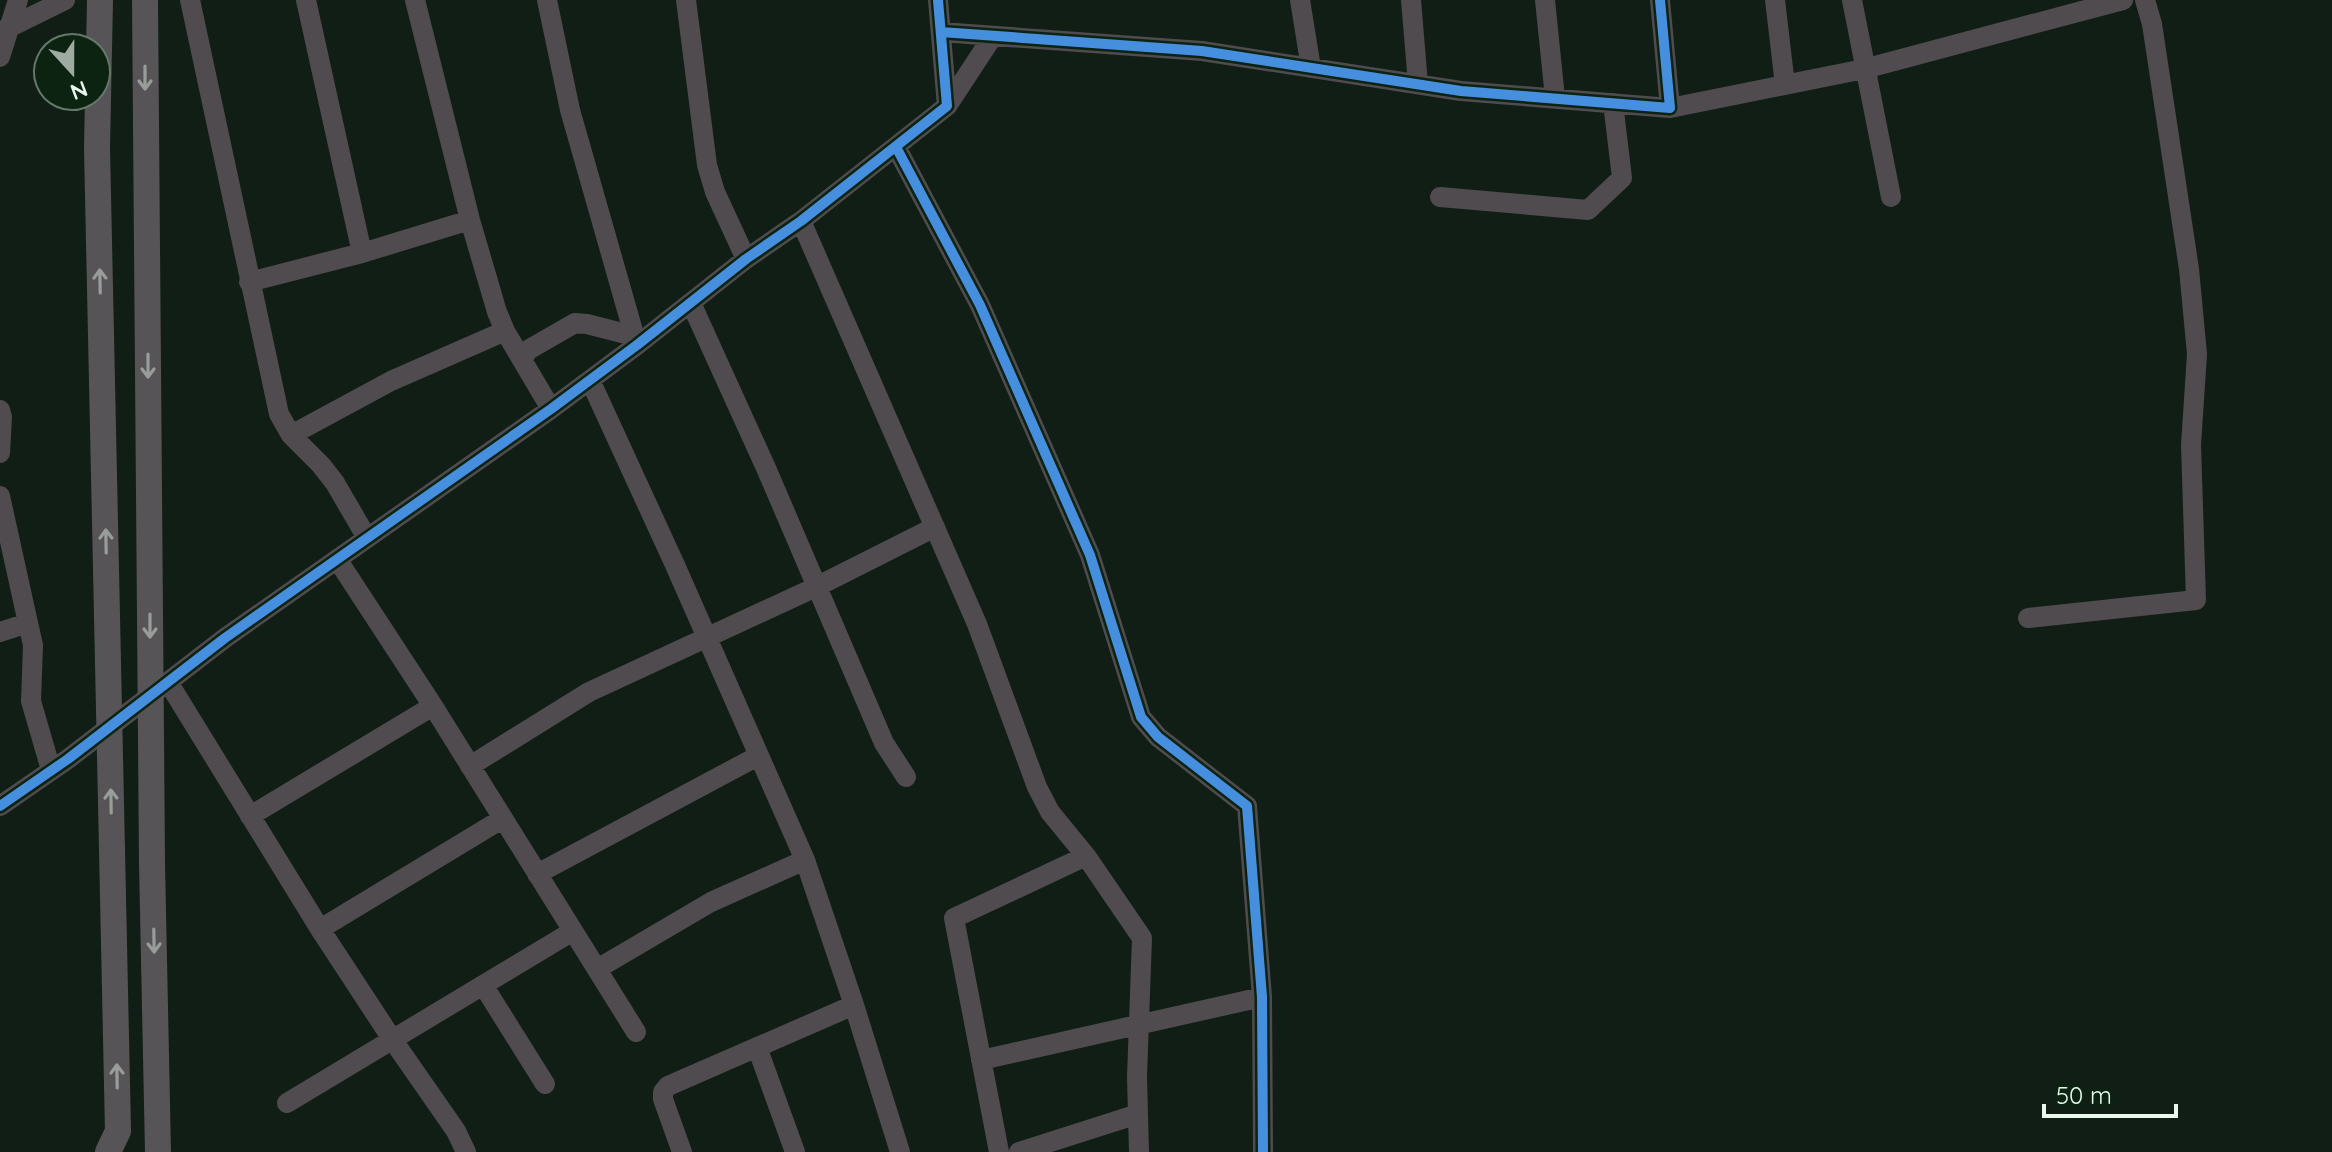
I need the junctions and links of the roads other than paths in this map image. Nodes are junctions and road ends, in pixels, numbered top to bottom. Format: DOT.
graph roads {
  1 [pos="18,0"];
  2 [pos="65,0"];
  3 [pos="100,0"];
  4 [pos="145,0"];
  5 [pos="190,0"];
  6 [pos="306,0"];
  7 [pos="415,0"];
  8 [pos="547,0"];
  9 [pos="686,0"];
  10 [pos="938,0"];
  11 [pos="1300,0"];
  12 [pos="1411,0"];
  13 [pos="1545,0"];
  14 [pos="1660,0"];
  15 [pos="1775,0"];
  16 [pos="1852,0"];
  17 [pos="2123,0"];
  18 [pos="2145,0"];
  19 [pos="5,29"];
  20 [pos="941,32"];
  21 [pos="993,36"];
  22 [pos="0,57"];
  23 [pos="1311,68"];
  24 [pos="1864,69"];
  25 [pos="1418,84"];
  26 [pos="1785,85"];
  27 [pos="1555,98"];
  28 [pos="1613,103"];
  29 [pos="947,106"];
  30 [pos="1670,108"];
  31 [pos="896,147"];
  32 [pos="1440,197"];
  33 [pos="1891,197"];
  34 [pos="470,220"];
  35 [pos="801,221"];
  36 [pos="362,253"];
  37 [pos="746,259"];
  38 [pos="249,282"];
  39 [pos="691,303"];
  40 [pos="505,331"];
  41 [pos="636,341"];
  42 [pos="522,360"];
  43 [pos="590,380"];
  44 [pos="551,409"];
  45 [pos="0,410"];
  46 [pos="291,435"];
  47 [pos="0,453"];
  48 [pos="0,496"];
  49 [pos="935,527"];
  50 [pos="367,538"];
  51 [pos="337,559"];
  52 [pos="816,587"];
  53 [pos="2028,618"];
  54 [pos="28,623"];
  55 [pos="0,632"];
  56 [pos="706,638"];
  57 [pos="159,689"];
  58 [pos="433,706"];
  59 [pos="110,726"];
  60 [pos="758,756"];
  61 [pos="470,766"];
  62 [pos="51,770"];
  63 [pos="906,777"];
  64 [pos="0,806"];
  65 [pos="250,816"];
  66 [pos="502,819"];
  67 [pos="1086,856"];
  68 [pos="805,860"];
  69 [pos="537,874"];
  70 [pos="320,929"];
  71 [pos="573,931"];
  72 [pos="597,969"];
  73 [pos="483,985"];
  74 [pos="1262,997"];
  75 [pos="854,1005"];
  76 [pos="1139,1025"];
  77 [pos="636,1032"];
  78 [pos="392,1039"];
  79 [pos="757,1047"];
  80 [pos="981,1060"];
  81 [pos="545,1084"];
  82 [pos="287,1103"];
  83 [pos="1138,1114"];
  84 [pos="108,1152"];
  85 [pos="158,1152"];
  86 [pos="466,1152"];
  87 [pos="682,1152"];
  88 [pos="795,1152"];
  89 [pos="900,1152"];
  90 [pos="999,1152"];
  91 [pos="1019,1152"];
  92 [pos="1139,1152"];
  93 [pos="1263,1152"];
  1 -- 19 [label="street"];
  2 -- 19 [label="street"];
  59 -- 3 [label="main road, one-way"];
  4 -- 57 [label="main road, one-way"];
  5 -- 38 [label="street"];
  6 -- 36 [label="street"];
  7 -- 34 [label="street"];
  8 -- 41 [label="street"];
  9 -- 37 [label="street"];
  10 -- 20 [label="street"];
  11 -- 23 [label="street"];
  12 -- 25 [label="street"];
  13 -- 27 [label="street"];
  14 -- 30 [label="street"];
  15 -- 26 [label="street"];
  16 -- 24 [label="street"];
  17 -- 24 [label="street"];
  18 -- 53 [label="street"];
  19 -- 22 [label="street"];
  20 -- 21 [label="street"];
  20 -- 29 [label="street"];
  21 -- 23 [label="street"];
  21 -- 29 [label="street"];
  23 -- 25 [label="street"];
  24 -- 26 [label="street"];
  24 -- 33 [label="street"];
  25 -- 27 [label="street"];
  26 -- 30 [label="street"];
  27 -- 28 [label="street"];
  28 -- 30 [label="street"];
  28 -- 32 [label="street"];
  29 -- 31 [label="street"];
  31 -- 35 [label="street"];
  31 -- 74 [label="street"];
  34 -- 36 [label="street"];
  34 -- 40 [label="street"];
  35 -- 37 [label="street"];
  35 -- 49 [label="street"];
  36 -- 38 [label="street"];
  37 -- 39 [label="street"];
  38 -- 46 [label="street"];
  39 -- 41 [label="street"];
  39 -- 52 [label="street"];
  40 -- 42 [label="street"];
  40 -- 46 [label="street"];
  41 -- 42 [label="street"];
  41 -- 43 [label="street"];
  42 -- 44 [label="street"];
  43 -- 44 [label="street"];
  43 -- 56 [label="street"];
  44 -- 50 [label="street"];
  45 -- 47 [label="street"];
  46 -- 50 [label="street"];
  48 -- 54 [label="street"];
  49 -- 52 [label="street"];
  49 -- 67 [label="street"];
  50 -- 51 [label="street"];
  51 -- 57 [label="street"];
  51 -- 58 [label="street"];
  52 -- 56 [label="street"];
  52 -- 63 [label="street"];
  54 -- 55 [label="street"];
  54 -- 62 [label="street"];
  56 -- 60 [label="street"];
  56 -- 61 [label="street"];
  57 -- 59 [label="street"];
  57 -- 65 [label="street"];
  57 -- 85 [label="main road, one-way"];
  58 -- 61 [label="street"];
  58 -- 65 [label="street"];
  59 -- 62 [label="street"];
  84 -- 59 [label="main road, one-way"];
  60 -- 68 [label="street"];
  60 -- 69 [label="street"];
  61 -- 66 [label="street"];
  62 -- 64 [label="street"];
  65 -- 70 [label="street"];
  66 -- 69 [label="street"];
  66 -- 70 [label="street"];
  67 -- 76 [label="street"];
  67 -- 80 [label="street"];
  68 -- 72 [label="street"];
  68 -- 75 [label="street"];
  69 -- 71 [label="street"];
  70 -- 78 [label="street"];
  71 -- 72 [label="street"];
  71 -- 73 [label="street"];
  72 -- 77 [label="street"];
  73 -- 78 [label="street"];
  73 -- 81 [label="street"];
  74 -- 76 [label="street"];
  74 -- 93 [label="street"];
  75 -- 79 [label="street"];
  75 -- 89 [label="street"];
  76 -- 80 [label="street"];
  76 -- 83 [label="street"];
  78 -- 82 [label="street"];
  78 -- 86 [label="street"];
  79 -- 87 [label="street"];
  79 -- 88 [label="street"];
  80 -- 90 [label="street"];
  83 -- 91 [label="street"];
  83 -- 92 [label="street"];
}
